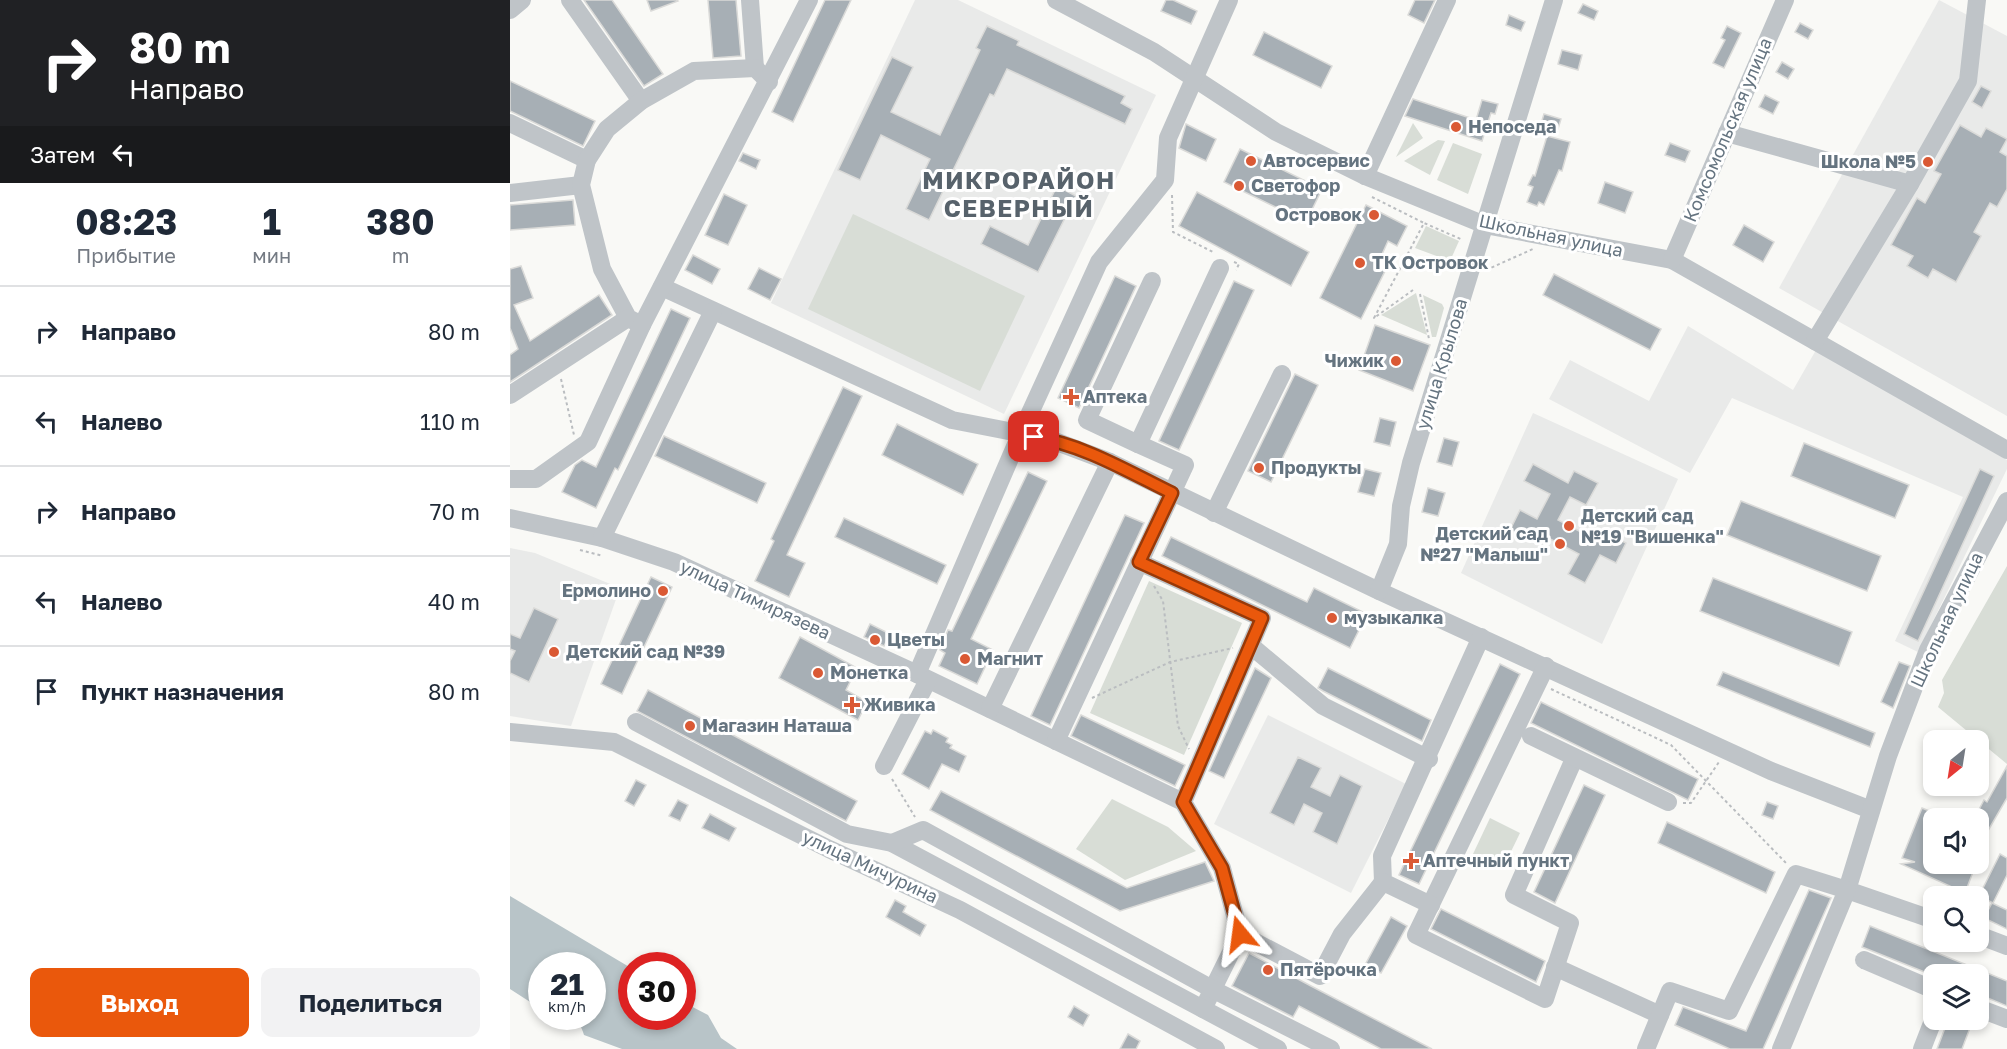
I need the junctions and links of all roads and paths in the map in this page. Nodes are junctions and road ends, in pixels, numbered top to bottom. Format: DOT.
graph roads {
  1 [pos="522,0"];
  2 [pos="570,0"];
  3 [pos="750,0"];
  4 [pos="809,0"];
  5 [pos="1229,0"];
  6 [pos="1447,0"];
  7 [pos="1554,0"];
  8 [pos="1785,0"];
  9 [pos="1977,0"];
  10 [pos="1061,1"];
  11 [pos="510,10"];
  12 [pos="755,68"];
  13 [pos="1194,76"];
  14 [pos="769,82"];
  15 [pos="641,101"];
  16 [pos="510,123"];
  17 [pos="1727,133"];
  18 [pos="587,160"];
  19 [pos="1365,176"];
  20 [pos="1910,184"];
  21 [pos="582,185"];
  22 [pos="510,193"];
  23 [pos="1372,197"];
  24 [pos="1424,223"];
  25 [pos="1485,225"];
  26 [pos="1173,232"];
  27 [pos="1558,239"];
  28 [pos="1463,240"];
  29 [pos="1672,260"];
  30 [pos="1226,264"];
  31 [pos="1470,277"];
  32 [pos="1152,281"];
  33 [pos="662,287"];
  34 [pos="1413,290"];
  35 [pos="1420,294"];
  36 [pos="713,311"];
  37 [pos="635,322"];
  38 [pos="1430,339"];
  39 [pos="1815,341"];
  40 [pos="558,364"];
  41 [pos="1282,374"];
  42 [pos="510,395"];
  43 [pos="1020,435"];
  44 [pos="1138,444"];
  45 [pos="578,449"];
  46 [pos="2007,450"];
  47 [pos="1110,462"];
  48 [pos="510,479"];
  49 [pos="1172,493"];
  50 [pos="2007,501"];
  51 [pos="1214,513"];
  52 [pos="510,518"];
  53 [pos="602,538"];
  54 [pos="576,549"];
  55 [pos="609,557"];
  56 [pos="1139,562"];
  57 [pos="1379,591"];
  58 [pos="1482,637"];
  59 [pos="1250,645"];
  60 [pos="1170,662"];
  61 [pos="1546,666"];
  62 [pos="923,677"];
  63 [pos="1538,683"];
  64 [pos="1071,708"];
  65 [pos="990,709"];
  66 [pos="636,722"];
  67 [pos="510,732"];
  68 [pos="1531,736"];
  69 [pos="1056,741"];
  70 [pos="1727,750"];
  71 [pos="1429,759"];
  72 [pos="1574,759"];
  73 [pos="884,766"];
  74 [pos="1198,768"];
  75 [pos="1706,781"];
  76 [pos="1183,802"];
  77 [pos="1668,802"];
  78 [pos="1871,810"];
  79 [pos="923,830"];
  80 [pos="892,843"];
  81 [pos="1796,873"];
  82 [pos="1383,882"];
  83 [pos="1847,890"];
  84 [pos="1431,905"];
  85 [pos="1923,916"];
  86 [pos="1240,934"];
  87 [pos="1989,939"];
  88 [pos="2007,946"];
  89 [pos="1864,960"];
  90 [pos="1555,968"];
  91 [pos="1923,985"];
  92 [pos="1212,989"];
  93 [pos="1203,1010"];
  94 [pos="1989,1012"];
  95 [pos="1660,1015"];
  96 [pos="2007,1019"];
  97 [pos="1929,1030"];
  98 [pos="1216,1049"];
  99 [pos="1278,1049"];
  100 [pos="1331,1049"];
  101 [pos="1646,1049"];
  102 [pos="1781,1049"];
  103 [pos="1922,1049"];
  1 -- 11 [label="street"];
  2 -- 15 [label="street"];
  3 -- 12 [label="street"];
  4 -- 14 [label="street"];
  5 -- 13 [label="street"];
  6 -- 19 [label="street"];
  7 -- 25 [label="street, улица Крылова"];
  8 -- 17 [label="street, Комсомольская улица"];
  9 -- 20 [label="street"];
  10 -- 13 [label="street, Школьная улица"];
  12 -- 14 [label="street"];
  12 -- 15 [label="street"];
  13 -- 19 [label="street, Школьная улица"];
  13 -- 43 [label="street"];
  14 -- 33 [label="street"];
  15 -- 18 [label="street"];
  16 -- 18 [label="street"];
  17 -- 20 [label="street"];
  17 -- 29 [label="street, Комсомольская улица"];
  18 -- 21 [label="street"];
  19 -- 25 [label="street, Школьная улица"];
  20 -- 39 [label="street"];
  21 -- 22 [label="street"];
  21 -- 37 [label="street"];
  23 -- 24 [label="path"];
  24 -- 28 [label="path"];
  24 -- 34 [label="path"];
  25 -- 27 [label="street, Школьная улица"];
  25 -- 31 [label="street, улица Крылова"];
  26 -- 30 [label="path"];
  27 -- 29 [label="street, Школьная улица"];
  27 -- 31 [label="path"];
  29 -- 39 [label="street, Школьная улица"];
  30 -- 44 [label="street"];
  31 -- 57 [label="street, улица Крылова"];
  32 -- 44 [label="street"];
  33 -- 36 [label="street"];
  33 -- 37 [label="street"];
  35 -- 38 [label="path"];
  36 -- 43 [label="street"];
  36 -- 53 [label="street"];
  37 -- 40 [label="street"];
  37 -- 45 [label="street"];
  39 -- 46 [label="street, Школьная улица"];
  40 -- 42 [label="street"];
  40 -- 45 [label="path"];
  41 -- 51 [label="street"];
  43 -- 47 [label="street"];
  43 -- 62 [label="street"];
  44 -- 49 [label="street"];
  45 -- 48 [label="street"];
  47 -- 49 [label="street"];
  47 -- 65 [label="street"];
  49 -- 51 [label="street"];
  49 -- 56 [label="street"];
  50 -- 78 [label="street, Школьная улица"];
  51 -- 57 [label="street"];
  52 -- 53 [label="street, улица Тимирязева"];
  53 -- 62 [label="street, улица Тимирязева"];
  54 -- 55 [label="path"];
  56 -- 59 [label="street"];
  56 -- 60 [label="path"];
  56 -- 64 [label="street"];
  57 -- 58 [label="street"];
  58 -- 61 [label="street"];
  58 -- 71 [label="street"];
  59 -- 60 [label="path"];
  59 -- 71 [label="street"];
  59 -- 74 [label="street"];
  60 -- 64 [label="path"];
  60 -- 74 [label="path"];
  61 -- 63 [label="street"];
  61 -- 70 [label="street"];
  62 -- 65 [label="street, улица Тимирязева"];
  62 -- 73 [label="street"];
  63 -- 75 [label="path"];
  63 -- 84 [label="street"];
  64 -- 69 [label="street"];
  65 -- 69 [label="street, улица Тимирязева"];
  66 -- 80 [label="street"];
  67 -- 98 [label="street, улица Мичурина"];
  68 -- 72 [label="street"];
  69 -- 76 [label="street, улица Тимирязева"];
  70 -- 75 [label="path"];
  70 -- 78 [label="street"];
  71 -- 82 [label="street"];
  72 -- 77 [label="street"];
  72 -- 90 [label="street"];
  73 -- 79 [label="path"];
  74 -- 76 [label="street"];
  75 -- 77 [label="path"];
  75 -- 81 [label="path"];
  76 -- 86 [label="street"];
  78 -- 83 [label="street, Школьная улица"];
  79 -- 80 [label="street"];
  79 -- 92 [label="street"];
  80 -- 93 [label="street"];
  81 -- 83 [label="street"];
  81 -- 95 [label="street"];
  82 -- 84 [label="street"];
  82 -- 86 [label="street"];
  83 -- 85 [label="street"];
  83 -- 102 [label="street, Школьная улица"];
  84 -- 90 [label="street"];
  86 -- 92 [label="street"];
  87 -- 88 [label="street"];
  89 -- 91 [label="street"];
  90 -- 95 [label="street"];
  92 -- 93 [label="street"];
  92 -- 100 [label="street"];
  93 -- 99 [label="street"];
  94 -- 96 [label="street"];
  95 -- 101 [label="street"];
  97 -- 103 [label="street"];
}
